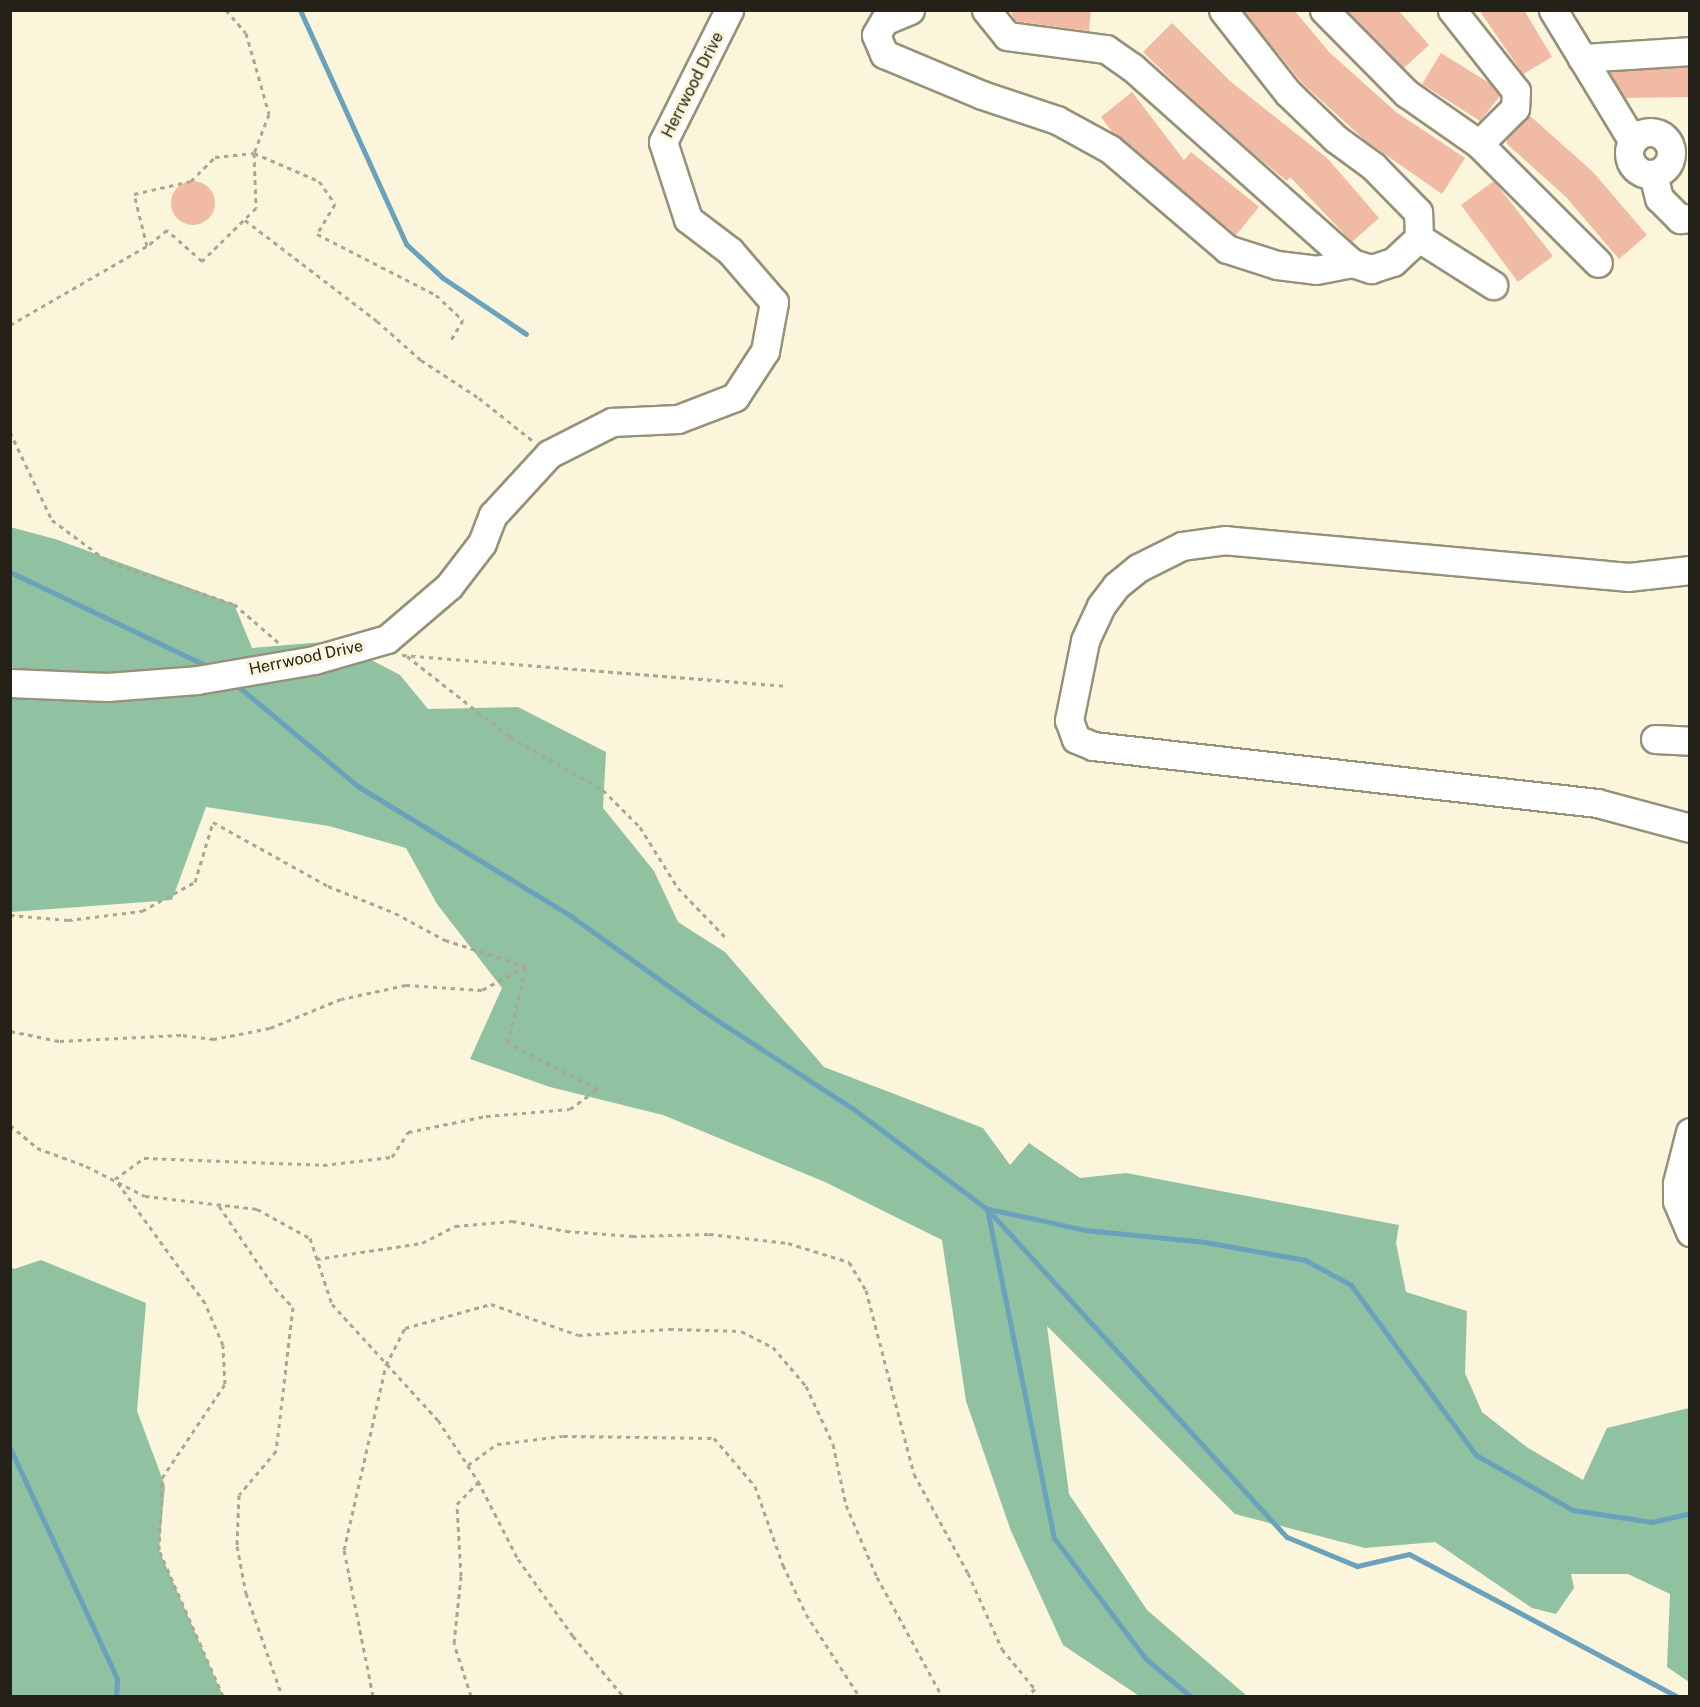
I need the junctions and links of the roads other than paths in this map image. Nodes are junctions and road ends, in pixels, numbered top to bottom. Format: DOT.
graph roads {
  1 [pos="729,10"];
  2 [pos="910,10"];
  3 [pos="986,10"];
  4 [pos="1223,10"];
  5 [pos="1324,10"];
  6 [pos="1452,10"];
  7 [pos="1553,10"];
  8 [pos="1689,51"];
  9 [pos="1582,58"];
  10 [pos="1632,140"];
  11 [pos="1680,140"];
  12 [pos="1479,144"];
  13 [pos="1653,174"];
  14 [pos="1689,219"];
  15 [pos="1419,238"];
  16 [pos="1352,263"];
  17 [pos="1598,263"];
  18 [pos="1493,285"];
  19 [pos="1689,570"];
  20 [pos="10,683"];
  21 [pos="1655,739"];
  22 [pos="1689,741"];
  23 [pos="1689,828"];
  24 [pos="1689,1132"];
  25 [pos="1689,1232"];
  1 -- 20 [label="street, Herrwood Drive"];
  2 -- 16 [label="street"];
  3 -- 16 [label="street"];
  4 -- 15 [label="street"];
  5 -- 12 [label="street"];
  6 -- 12 [label="street"];
  7 -- 9 [label="street"];
  8 -- 9 [label="street"];
  9 -- 10 [label="street"];
  10 -- 11 [label="street"];
  10 -- 13 [label="street"];
  11 -- 13 [label="street"];
  12 -- 17 [label="street"];
  13 -- 14 [label="street"];
  15 -- 16 [label="street"];
  15 -- 18 [label="street"];
  19 -- 23 [label="street"];
  21 -- 22 [label="street"];
  24 -- 25 [label="street"];
}
